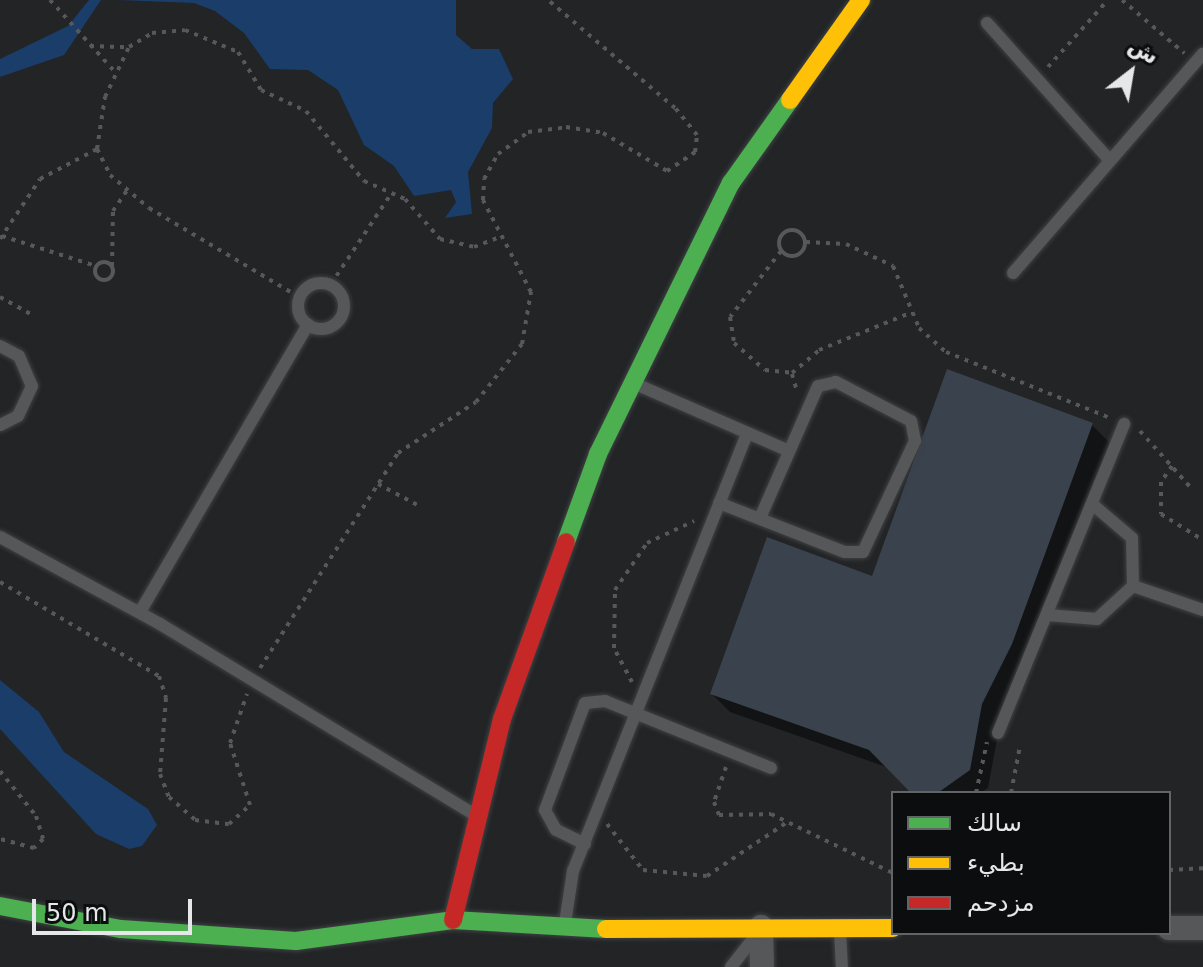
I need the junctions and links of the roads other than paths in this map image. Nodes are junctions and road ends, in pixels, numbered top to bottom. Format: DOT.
graph roads {
  1 [pos="861,0"];
  2 [pos="987,23"];
  3 [pos="1199,58"];
  4 [pos="1107,157"];
  5 [pos="1013,273"];
  6 [pos="308,325"];
  7 [pos="0,346"];
  8 [pos="630,382"];
  9 [pos="1124,424"];
  10 [pos="0,425"];
  11 [pos="747,433"];
  12 [pos="787,450"];
  13 [pos="1092,504"];
  14 [pos="717,508"];
  15 [pos="760,518"];
  16 [pos="0,537"];
  17 [pos="1133,586"];
  18 [pos="1203,610"];
  19 [pos="140,612"];
  20 [pos="1047,615"];
  21 [pos="636,713"];
  22 [pos="998,733"];
  23 [pos="771,768"];
  24 [pos="476,815"];
  25 [pos="585,844"];
  26 [pos="0,906"];
  27 [pos="453,920"];
  28 [pos="566,927"];
  29 [pos="761,927"];
  30 [pos="840,927"];
  31 [pos="891,928"];
  32 [pos="1171,928"];
  33 [pos="1203,928"];
  34 [pos="731,967"];
  35 [pos="762,967"];
  36 [pos="842,967"];
  1 -- 8 [label="street"];
  2 -- 4 [label="lane"];
  3 -- 4 [label="lane"];
  4 -- 5 [label="lane"];
  6 -- 6 [label="lane"];
  6 -- 19 [label="lane"];
  7 -- 10 [label="lane"];
  8 -- 11 [label="lane"];
  8 -- 24 [label="street"];
  9 -- 13 [label="lane"];
  11 -- 12 [label="lane"];
  11 -- 14 [label="lane"];
  12 -- 15 [label="lane"];
  12 -- 15 [label="lane"];
  13 -- 17 [label="lane"];
  13 -- 20 [label="lane"];
  14 -- 15 [label="lane"];
  14 -- 21 [label="lane"];
  16 -- 19 [label="lane"];
  17 -- 18 [label="lane"];
  17 -- 20 [label="lane"];
  19 -- 24 [label="lane"];
  20 -- 22 [label="lane"];
  21 -- 23 [label="lane"];
  21 -- 25 [label="lane"];
  21 -- 25 [label="lane"];
  24 -- 27 [label="street"];
  25 -- 28 [label="lane"];
  26 -- 27 [label="street"];
  27 -- 28 [label="street"];
  28 -- 29 [label="street"];
  29 -- 30 [label="street"];
  29 -- 34 [label="lane"];
  29 -- 35 [label="street"];
  30 -- 31 [label="street"];
  30 -- 36 [label="lane"];
  32 -- 33 [label="street"];
}
